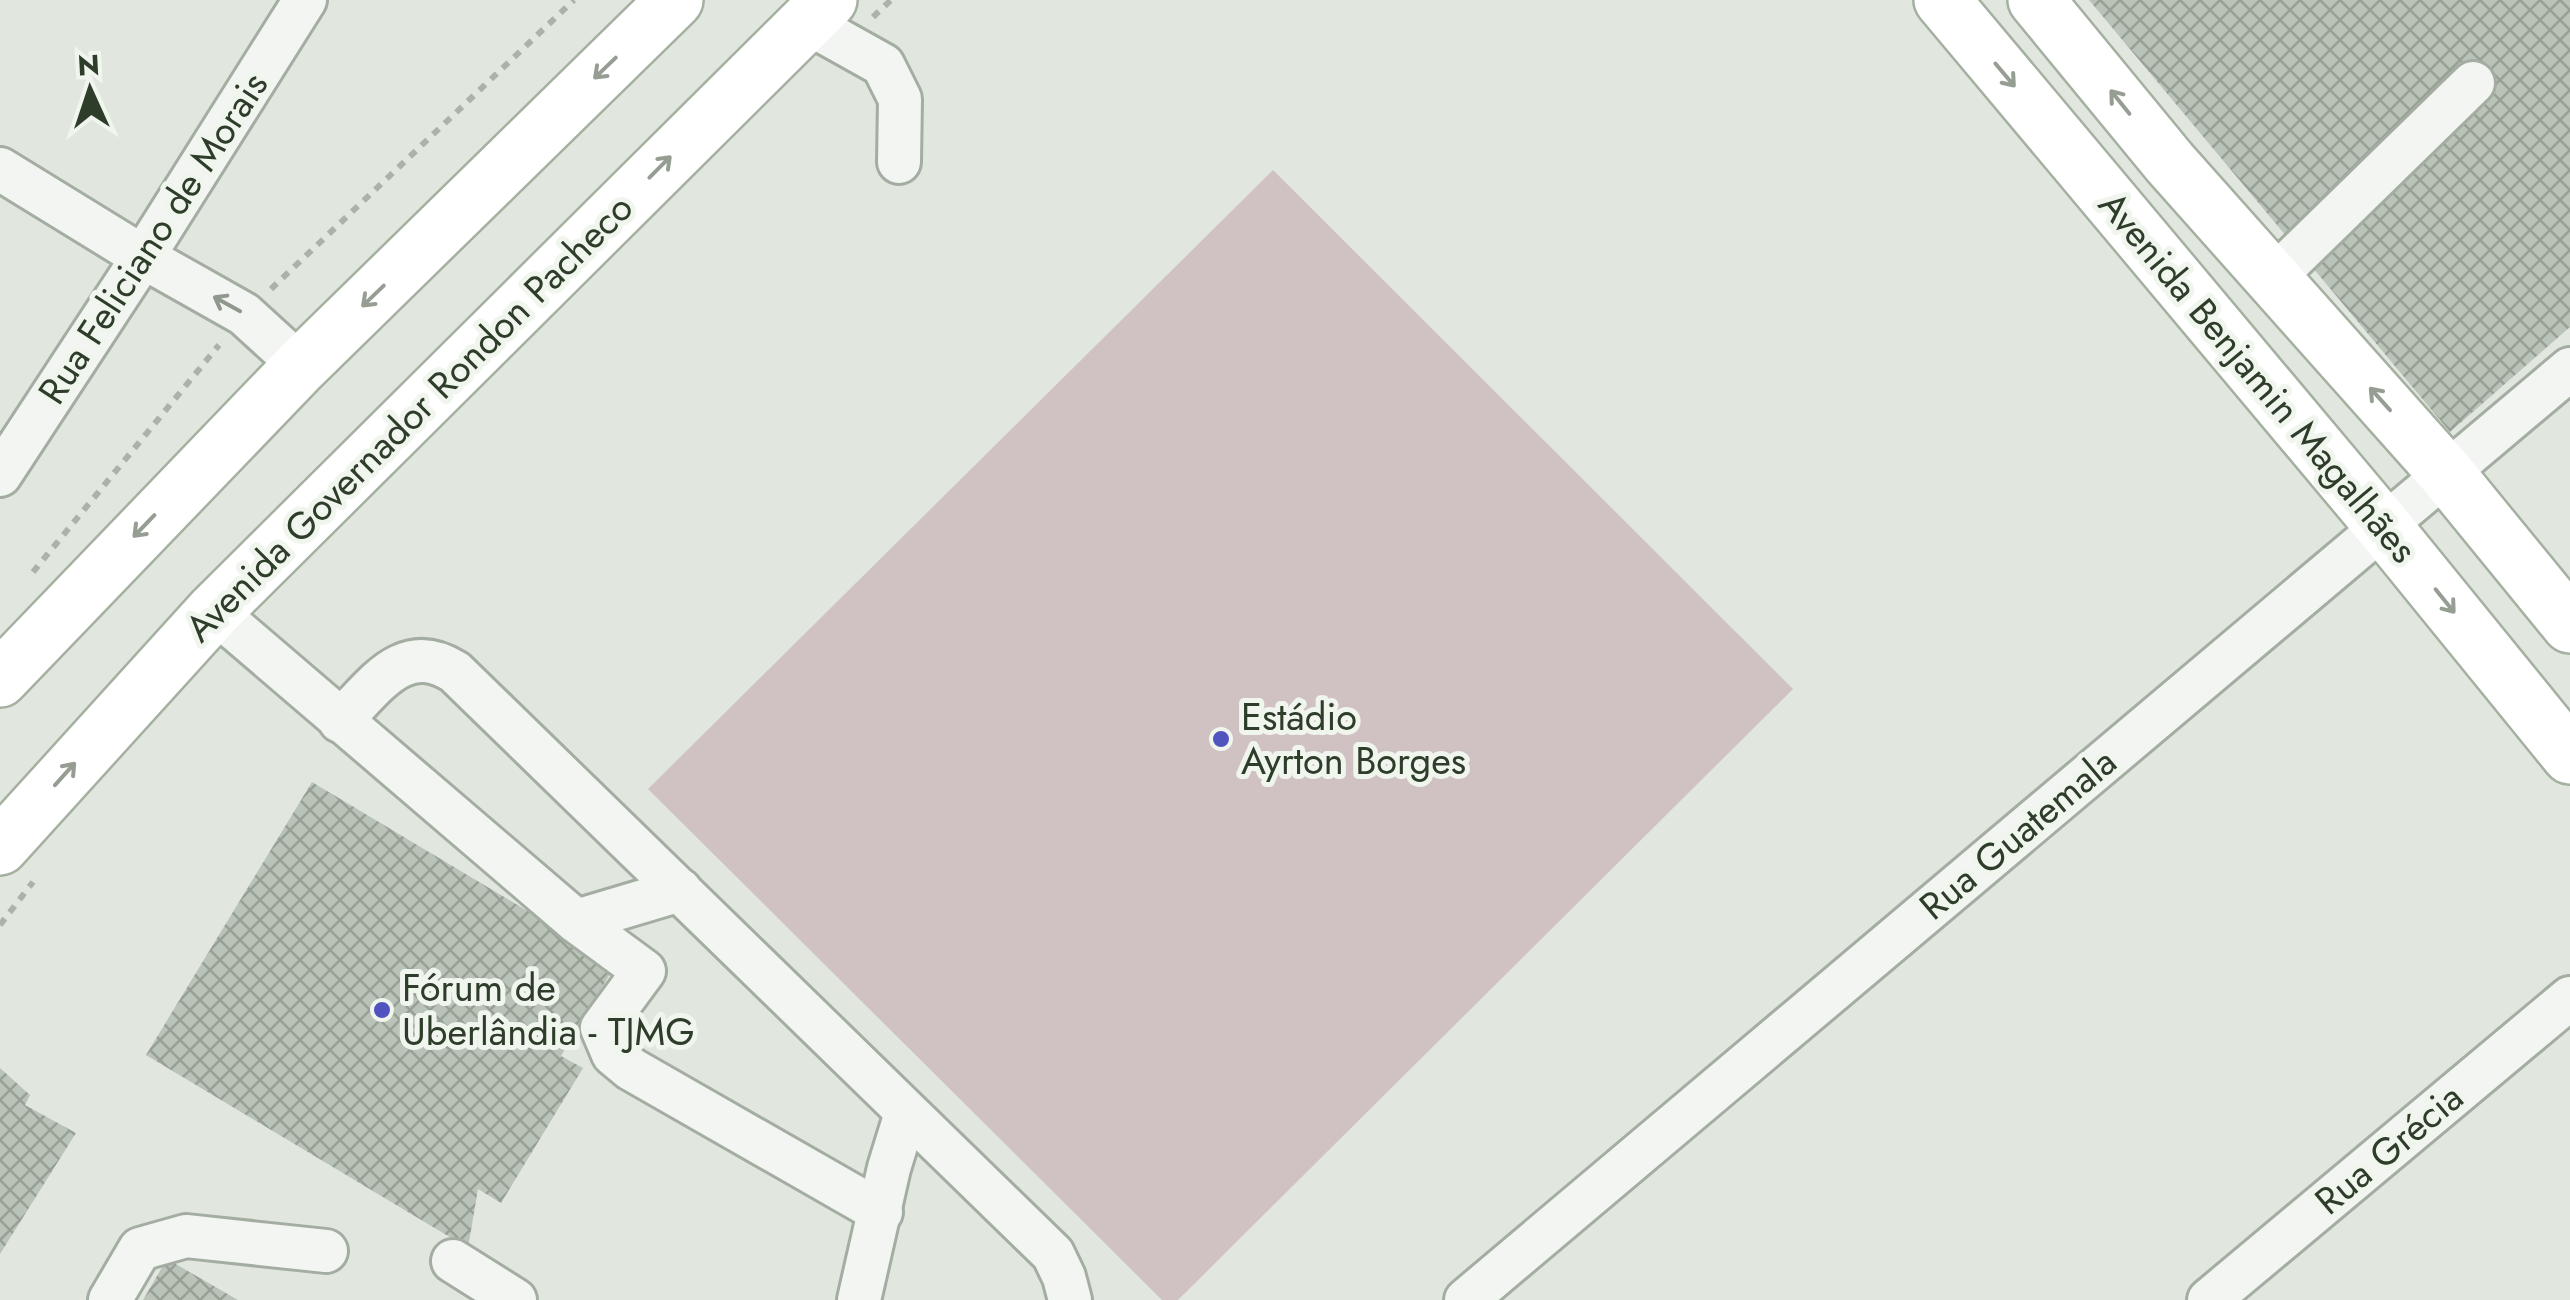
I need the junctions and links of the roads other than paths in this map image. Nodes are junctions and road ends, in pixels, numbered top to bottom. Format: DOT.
graph roads {
  1 [pos="305,0"];
  2 [pos="675,0"];
  3 [pos="1942,0"];
  4 [pos="2048,4"];
  5 [pos="818,11"];
  6 [pos="2473,82"];
  7 [pos="900,162"];
  8 [pos="2170,163"];
  9 [pos="0,169"];
  10 [pos="2116,208"];
  11 [pos="143,258"];
  12 [pos="2273,278"];
  13 [pos="301,366"];
  14 [pos="2570,369"];
  15 [pos="2445,472"];
  16 [pos="0,475"];
  17 [pos="2383,526"];
  18 [pos="214,611"];
  19 [pos="2570,625"];
  20 [pos="0,679"];
  21 [pos="340,722"];
  22 [pos="2570,756"];
  23 [pos="0,846"];
  24 [pos="680,890"];
  25 [pos="576,921"];
  26 [pos="2570,998"];
  27 [pos="906,1113"];
  28 [pos="880,1212"];
  29 [pos="326,1251"];
  30 [pos="453,1261"];
  31 [pos="110,1300"];
  32 [pos="515,1300"];
  33 [pos="859,1300"];
  34 [pos="1070,1300"];
  35 [pos="1466,1300"];
  36 [pos="2208,1300"];
  1 -- 11 [label="street, Rua Feliciano de Morais"];
  2 -- 13 [label="main road, one-way"];
  3 -- 10 [label="main road, Avenida Benjamin Magalhães, one-way"];
  8 -- 4 [label="main road, Avenida Benjamin Magalhães, one-way"];
  5 -- 7 [label="street"];
  18 -- 5 [label="main road, Avenida Governador Rondon Pacheco, one-way"];
  6 -- 12 [label="street"];
  8 -- 10 [label="main road"];
  8 -- 12 [label="main road, Avenida Benjamin Magalhães"];
  9 -- 11 [label="street"];
  10 -- 17 [label="main road, Avenida Benjamin Magalhães"];
  13 -- 11 [label="street, one-way"];
  11 -- 16 [label="street, Rua Feliciano de Morais"];
  15 -- 12 [label="main road, Avenida Benjamin Magalhães, one-way"];
  13 -- 20 [label="main road, one-way"];
  14 -- 15 [label="street, Rua Guatemala"];
  15 -- 17 [label="street, Rua Guatemala"];
  15 -- 19 [label="main road, Avenida Benjamin Magalhães"];
  17 -- 22 [label="main road, Avenida Benjamin Magalhães, one-way"];
  17 -- 35 [label="street, Rua Guatemala"];
  18 -- 21 [label="street"];
  23 -- 18 [label="main road, Avenida Governador Rondon Pacheco, one-way"];
  21 -- 24 [label="street"];
  21 -- 25 [label="street"];
  24 -- 25 [label="street"];
  24 -- 27 [label="street"];
  25 -- 28 [label="street"];
  26 -- 36 [label="street, Rua Grécia"];
  27 -- 28 [label="street"];
  27 -- 34 [label="street"];
  28 -- 33 [label="street"];
  29 -- 31 [label="street"];
  30 -- 32 [label="street"];
}
